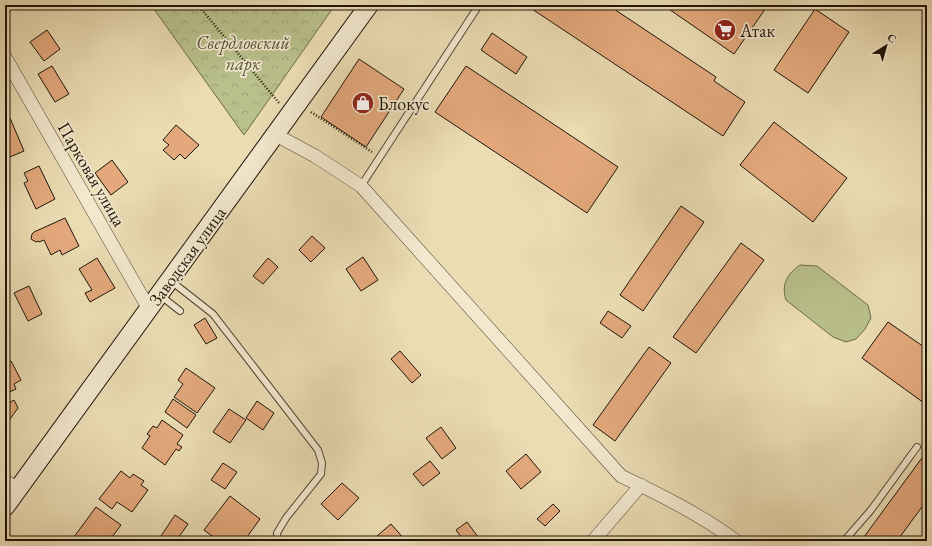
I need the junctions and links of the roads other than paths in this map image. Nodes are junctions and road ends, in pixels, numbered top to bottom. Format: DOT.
graph roads {
  1 [pos="369,5"];
  2 [pos="479,5"];
  3 [pos="5,57"];
  4 [pos="276,134"];
  5 [pos="361,186"];
  6 [pos="170,280"];
  7 [pos="154,302"];
  8 [pos="180,311"];
  9 [pos="917,447"];
  10 [pos="11,485"];
  11 [pos="641,485"];
  12 [pos="5,507"];
  13 [pos="278,541"];
  14 [pos="593,541"];
  15 [pos="736,541"];
  16 [pos="844,541"];
  1 -- 4 [label="street, Заводская улица"];
  2 -- 5 [label="lane"];
  3 -- 7 [label="street, Парковая улица"];
  4 -- 5 [label="street"];
  4 -- 6 [label="street, Заводская улица"];
  5 -- 11 [label="street"];
  6 -- 7 [label="street, Заводская улица"];
  6 -- 13 [label="lane"];
  7 -- 8 [label="lane"];
  7 -- 10 [label="street, Заводская улица"];
  9 -- 16 [label="lane"];
  10 -- 12 [label="street, Заводская улица"];
  11 -- 14 [label="street"];
  11 -- 15 [label="street"];
}
